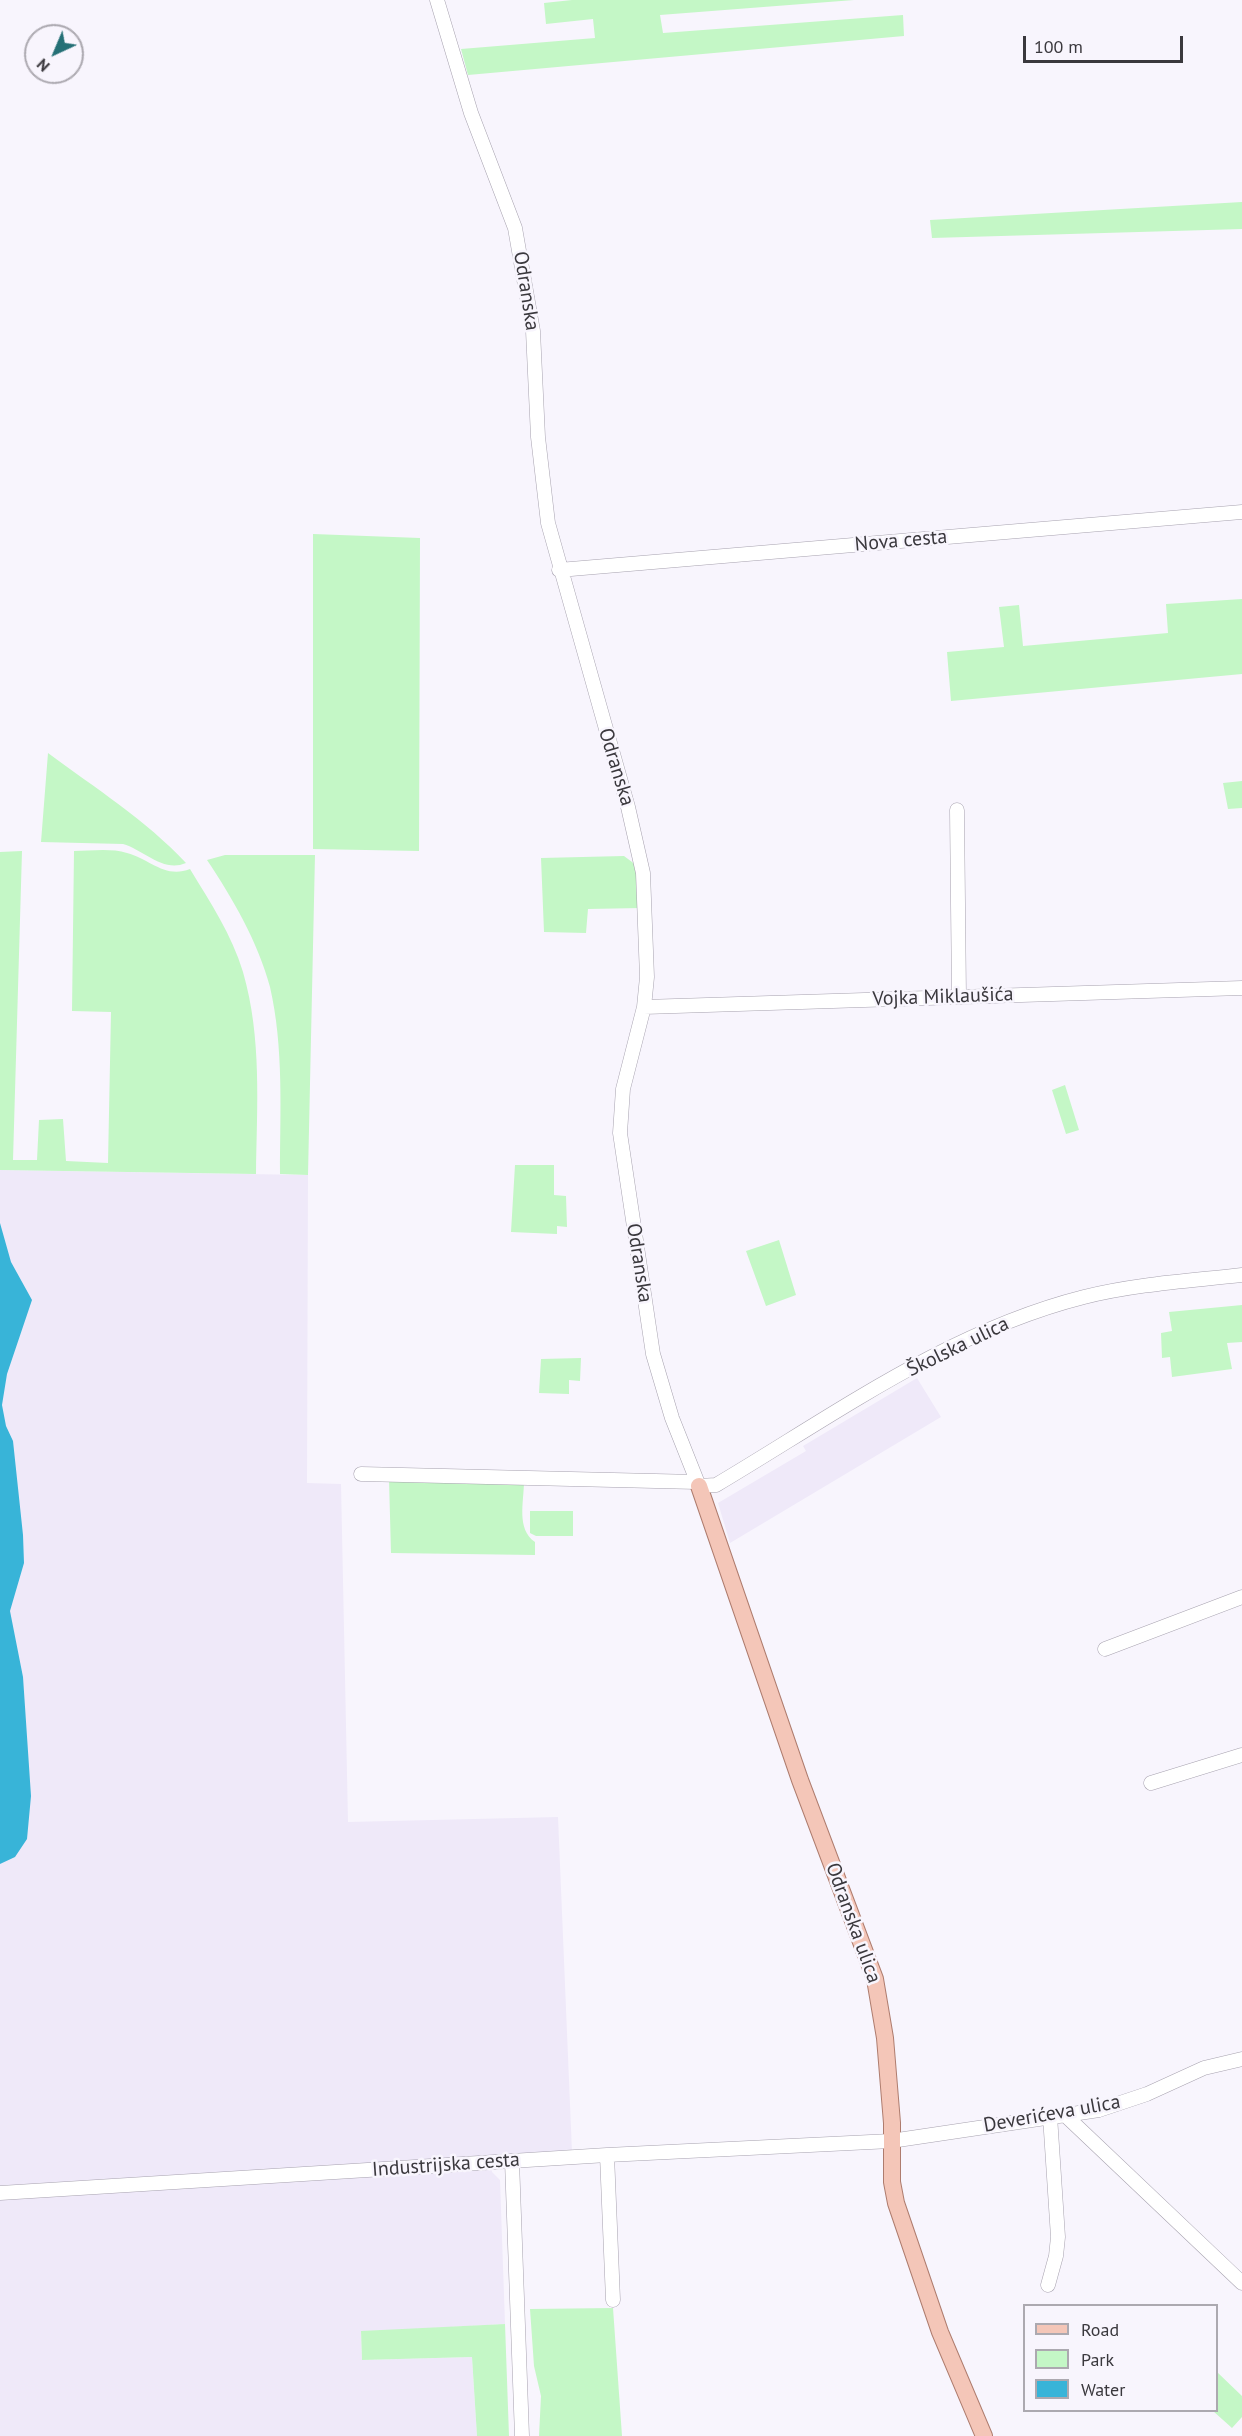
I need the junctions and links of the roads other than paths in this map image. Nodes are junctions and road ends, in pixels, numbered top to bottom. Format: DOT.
graph roads {
  1 [pos="437,0"];
  2 [pos="1242,512"];
  3 [pos="559,570"];
  4 [pos="957,810"];
  5 [pos="1242,988"];
  6 [pos="959,997"];
  7 [pos="644,1006"];
  8 [pos="1242,1275"];
  9 [pos="361,1474"];
  10 [pos="698,1484"];
  11 [pos="1242,1596"];
  12 [pos="1105,1649"];
  13 [pos="1242,1755"];
  14 [pos="1151,1783"];
  15 [pos="1242,2059"];
  16 [pos="1065,2115"];
  17 [pos="1050,2116"];
  18 [pos="891,2140"];
  19 [pos="607,2155"];
  20 [pos="512,2161"];
  21 [pos="0,2193"];
  22 [pos="1242,2283"];
  23 [pos="1048,2285"];
  24 [pos="613,2300"];
  25 [pos="522,2436"];
  26 [pos="984,2436"];
  1 -- 3 [label="street, Odranska"];
  2 -- 3 [label="street, Nova cesta"];
  3 -- 7 [label="street, Odranska"];
  4 -- 6 [label="street"];
  5 -- 6 [label="street, Vojka Miklaušića"];
  6 -- 7 [label="street, Vojka Miklaušića"];
  7 -- 10 [label="street, Odranska"];
  8 -- 10 [label="street, Školska ulica"];
  9 -- 10 [label="street, Školska ulica"];
  10 -- 18 [label="main road, Odranska ulica"];
  11 -- 12 [label="street"];
  13 -- 14 [label="street"];
  15 -- 16 [label="street, Deverićeva ulica"];
  16 -- 17 [label="street, Deverićeva ulica"];
  16 -- 22 [label="street"];
  17 -- 18 [label="street, Deverićeva ulica"];
  17 -- 23 [label="street"];
  18 -- 19 [label="street, Industrijska cesta"];
  18 -- 26 [label="main road, Odranska ulica"];
  19 -- 20 [label="street, Industrijska cesta"];
  19 -- 24 [label="street"];
  20 -- 21 [label="street, Industrijska cesta"];
  20 -- 25 [label="street"];
}
